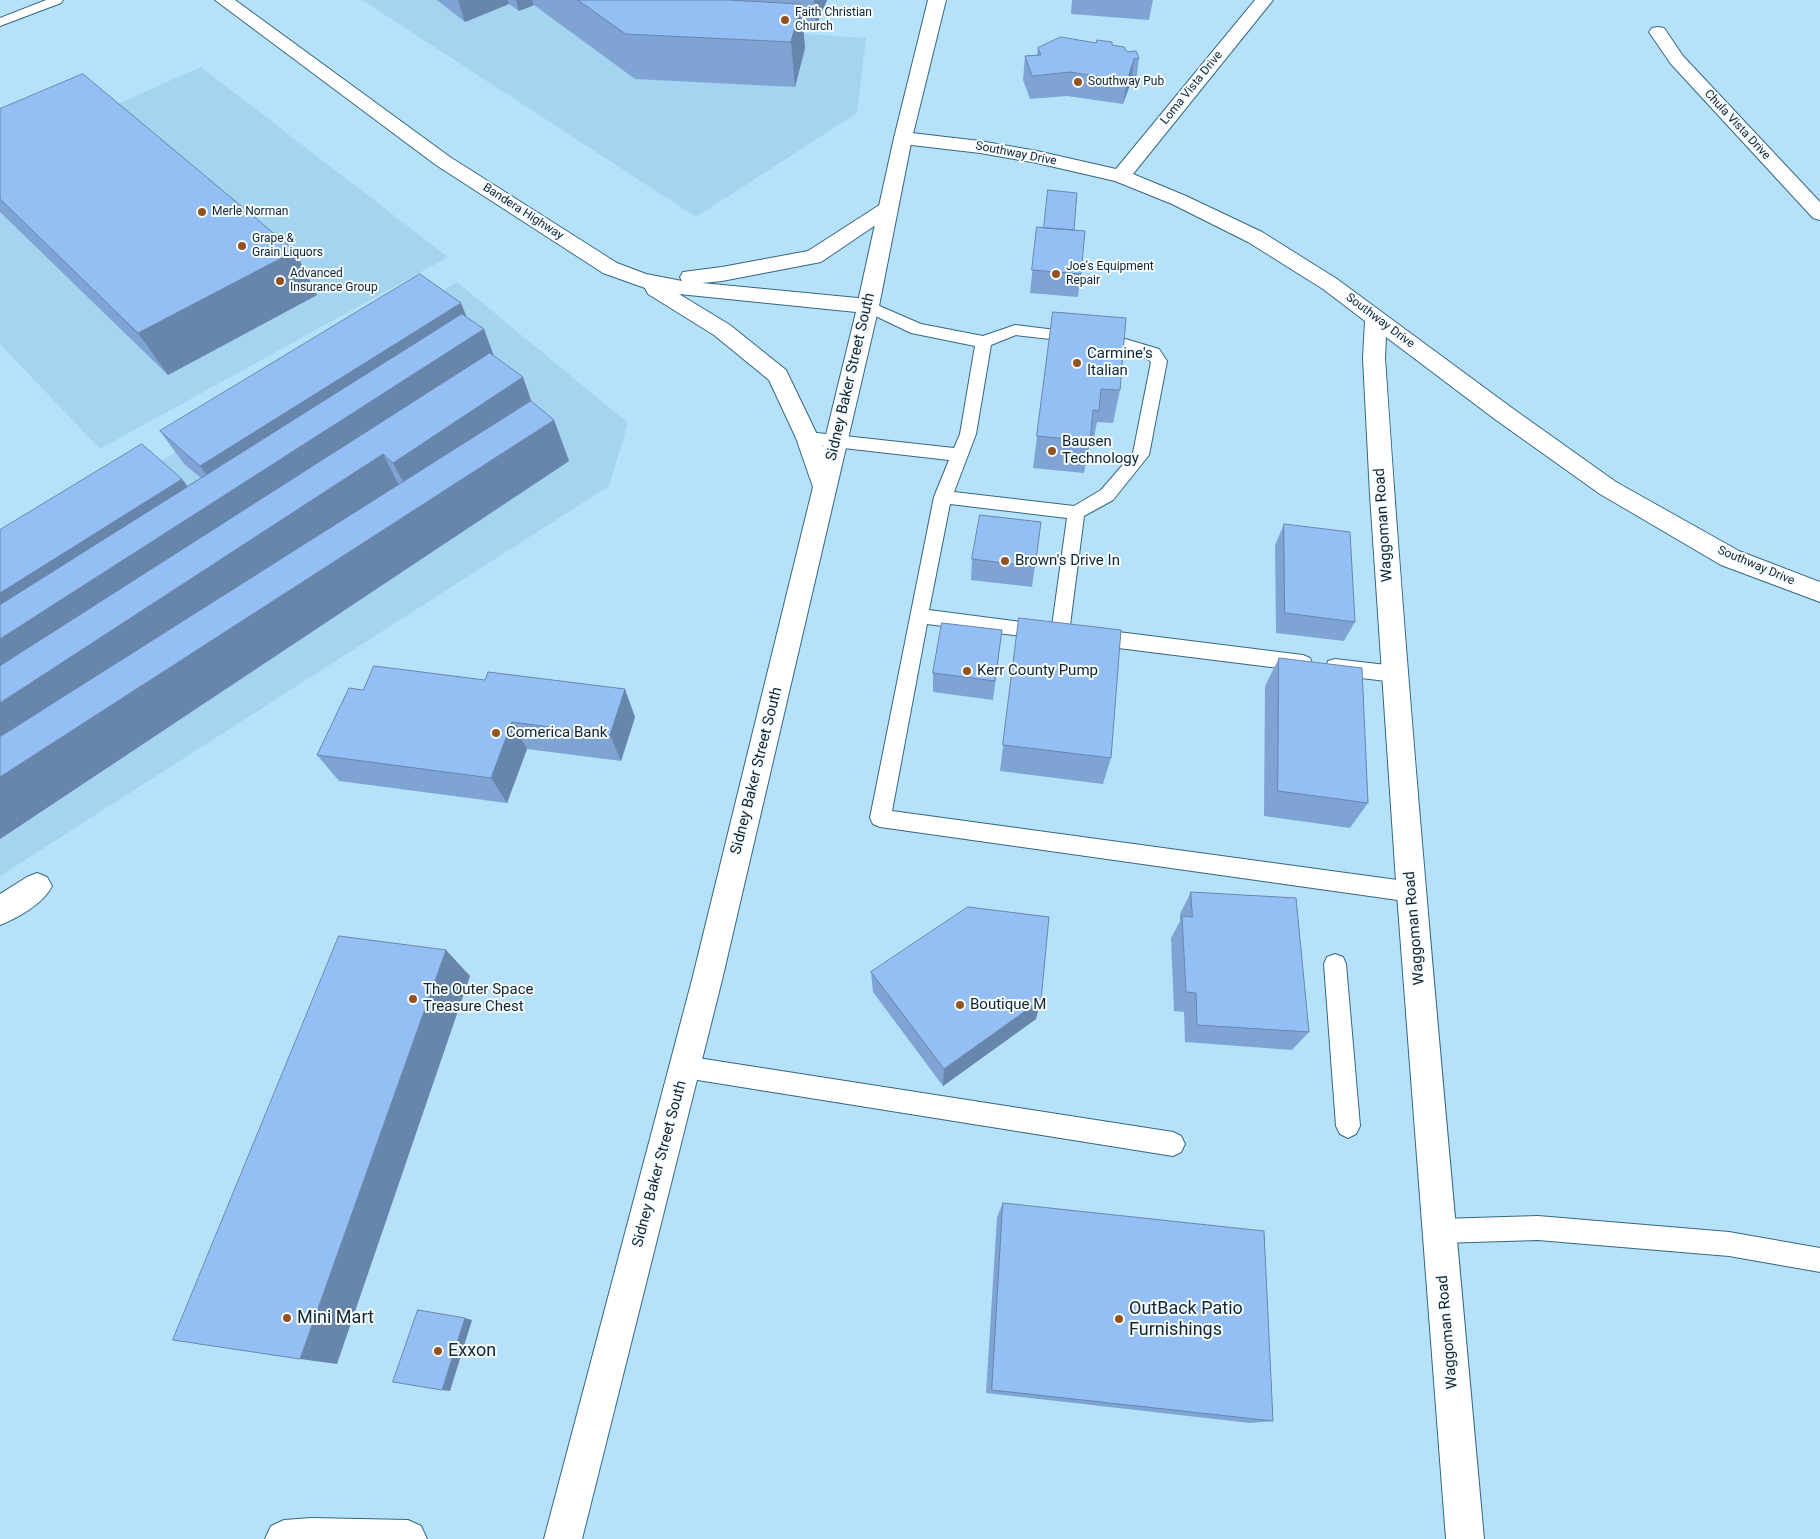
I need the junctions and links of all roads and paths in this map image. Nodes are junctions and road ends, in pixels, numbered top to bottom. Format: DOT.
graph roads {
  1 [pos="57,0"];
  2 [pos="224,0"];
  3 [pos="1264,0"];
  4 [pos="933,1"];
  5 [pos="0,22"];
  6 [pos="1658,32"];
  7 [pos="903,138"];
  8 [pos="1121,176"];
  9 [pos="888,208"];
  10 [pos="1820,214"];
  11 [pos="641,280"];
  12 [pos="868,306"];
  13 [pos="1376,317"];
  14 [pos="984,342"];
  15 [pos="822,439"];
  16 [pos="960,455"];
  17 [pos="943,497"];
  18 [pos="1076,513"];
  19 [pos="1820,592"];
  20 [pos="919,616"];
  21 [pos="1060,633"];
  22 [pos="1395,674"];
  23 [pos="37,886"];
  24 [pos="1412,892"];
  25 [pos="0,911"];
  26 [pos="1335,964"];
  27 [pos="685,1067"];
  28 [pos="1348,1126"];
  29 [pos="1173,1144"];
  30 [pos="1440,1231"];
  31 [pos="1820,1260"];
  32 [pos="284,1539"];
  33 [pos="408,1539"];
  34 [pos="563,1539"];
  35 [pos="1465,1539"];
  1 -- 5 [label="lane"];
  2 -- 11 [label="main road, Bandera Highway"];
  3 -- 8 [label="main road, Loma Vista Drive"];
  4 -- 7 [label="main road, Sidney Baker Street South"];
  6 -- 10 [label="main road, Chula Vista Drive"];
  7 -- 8 [label="main road, Southway Drive"];
  7 -- 9 [label="main road, Sidney Baker Street South"];
  8 -- 13 [label="main road, Southway Drive"];
  9 -- 11 [label="main road"];
  9 -- 12 [label="main road, Sidney Baker Street South"];
  11 -- 12 [label="main road, Bandera Highway"];
  11 -- 15 [label="main road"];
  12 -- 14 [label="lane"];
  12 -- 15 [label="main road, Sidney Baker Street South"];
  13 -- 19 [label="main road, Southway Drive"];
  13 -- 22 [label="main road, Waggoman Road"];
  14 -- 16 [label="lane"];
  14 -- 18 [label="lane"];
  15 -- 16 [label="lane"];
  15 -- 27 [label="main road, Sidney Baker Street South"];
  16 -- 17 [label="lane"];
  17 -- 18 [label="lane"];
  17 -- 20 [label="lane"];
  18 -- 21 [label="lane"];
  20 -- 21 [label="lane"];
  20 -- 24 [label="lane"];
  21 -- 22 [label="lane"];
  22 -- 24 [label="main road, Waggoman Road"];
  23 -- 25 [label="main road"];
  24 -- 30 [label="main road, Waggoman Road"];
  26 -- 28 [label="lane"];
  27 -- 29 [label="lane"];
  27 -- 34 [label="main road, Sidney Baker Street South"];
  30 -- 31 [label="lane"];
  30 -- 35 [label="main road, Waggoman Road"];
  32 -- 33 [label="main road"];
}
